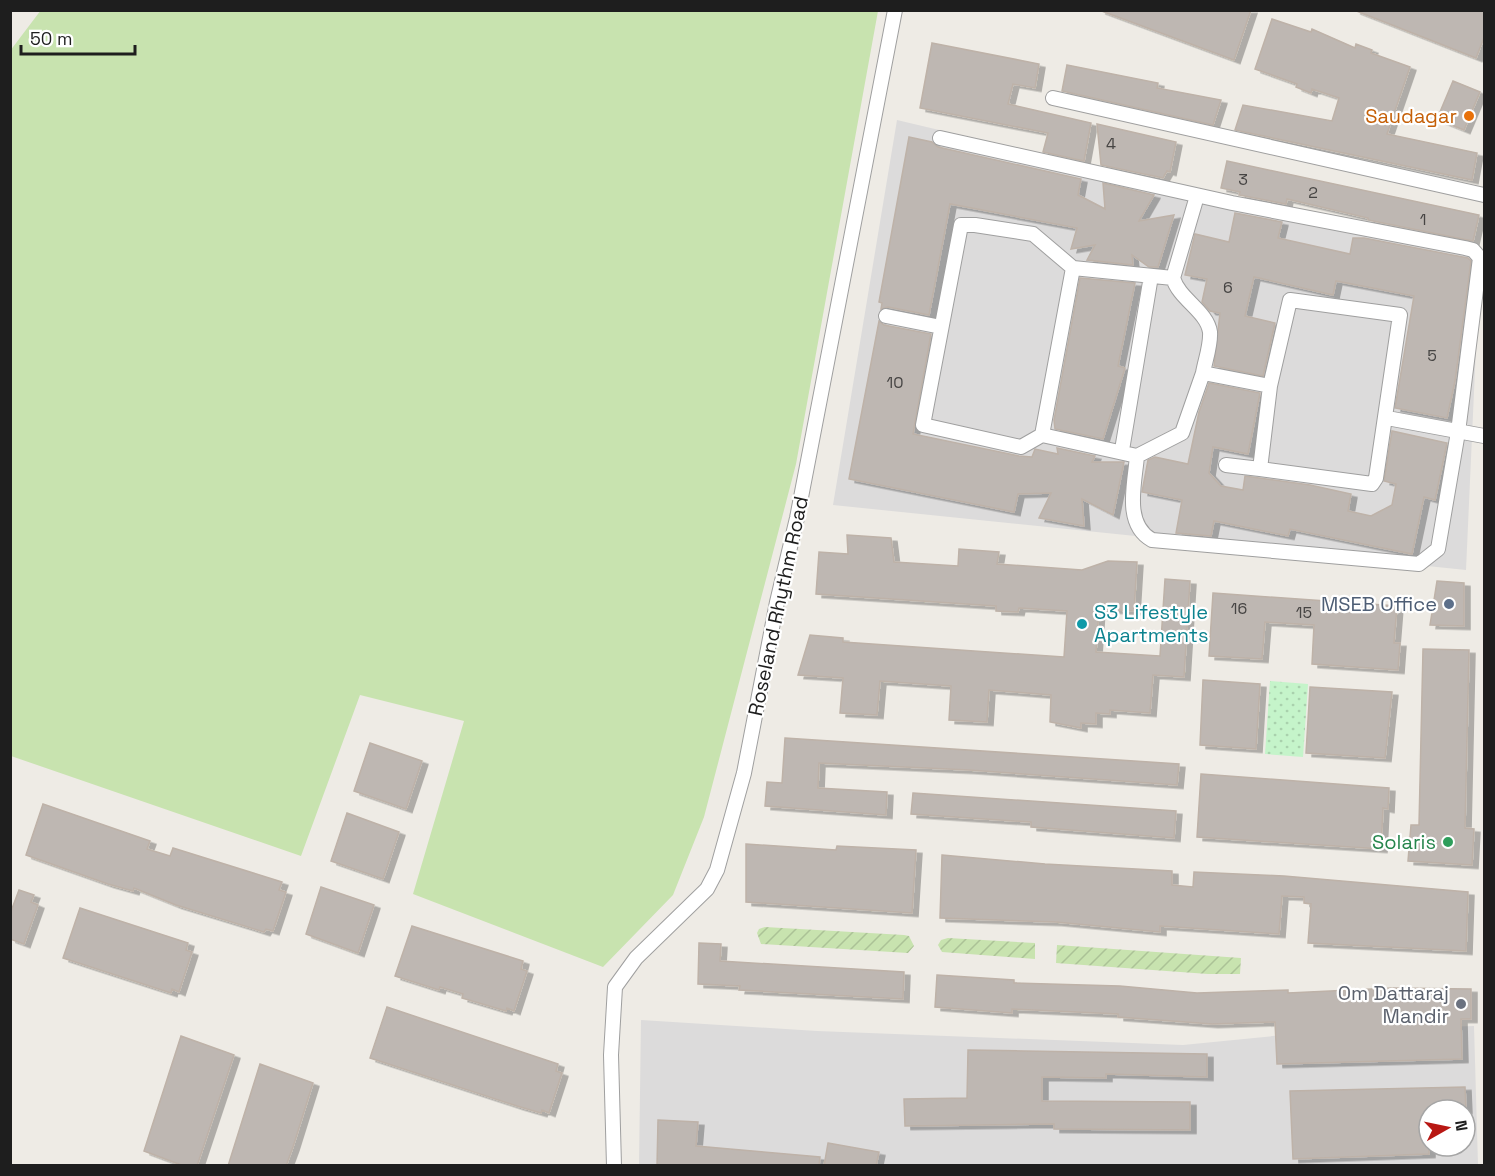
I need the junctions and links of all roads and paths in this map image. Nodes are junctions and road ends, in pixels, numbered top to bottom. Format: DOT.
graph roads {
  1 [pos="895,10"];
  2 [pos="1053,98"];
  3 [pos="940,138"];
  4 [pos="1485,195"];
  5 [pos="1197,196"];
  6 [pos="1073,268"];
  7 [pos="1151,276"];
  8 [pos="1173,278"];
  9 [pos="886,316"];
  10 [pos="940,327"];
  11 [pos="1203,374"];
  12 [pos="1270,386"];
  13 [pos="1387,418"];
  14 [pos="1458,432"];
  15 [pos="1042,435"];
  16 [pos="1485,436"];
  17 [pos="1122,450"];
  18 [pos="1137,456"];
  19 [pos="1226,465"];
  20 [pos="1260,469"];
  21 [pos="614,1166"];
  1 -- 21 [label="street, Roseland Rhythm Road"];
  2 -- 4 [label="street"];
  3 -- 5 [label="street"];
  5 -- 8 [label="street"];
  5 -- 14 [label="street"];
  6 -- 7 [label="street"];
  6 -- 10 [label="street"];
  6 -- 15 [label="street"];
  7 -- 8 [label="street"];
  7 -- 17 [label="street"];
  8 -- 11 [label="street"];
  9 -- 10 [label="street"];
  10 -- 15 [label="street"];
  11 -- 12 [label="street"];
  11 -- 18 [label="street"];
  12 -- 13 [label="street"];
  12 -- 20 [label="street"];
  13 -- 14 [label="street"];
  13 -- 20 [label="street"];
  14 -- 16 [label="street"];
  14 -- 18 [label="street"];
  15 -- 17 [label="street"];
  17 -- 18 [label="street"];
  19 -- 20 [label="street"];
}
